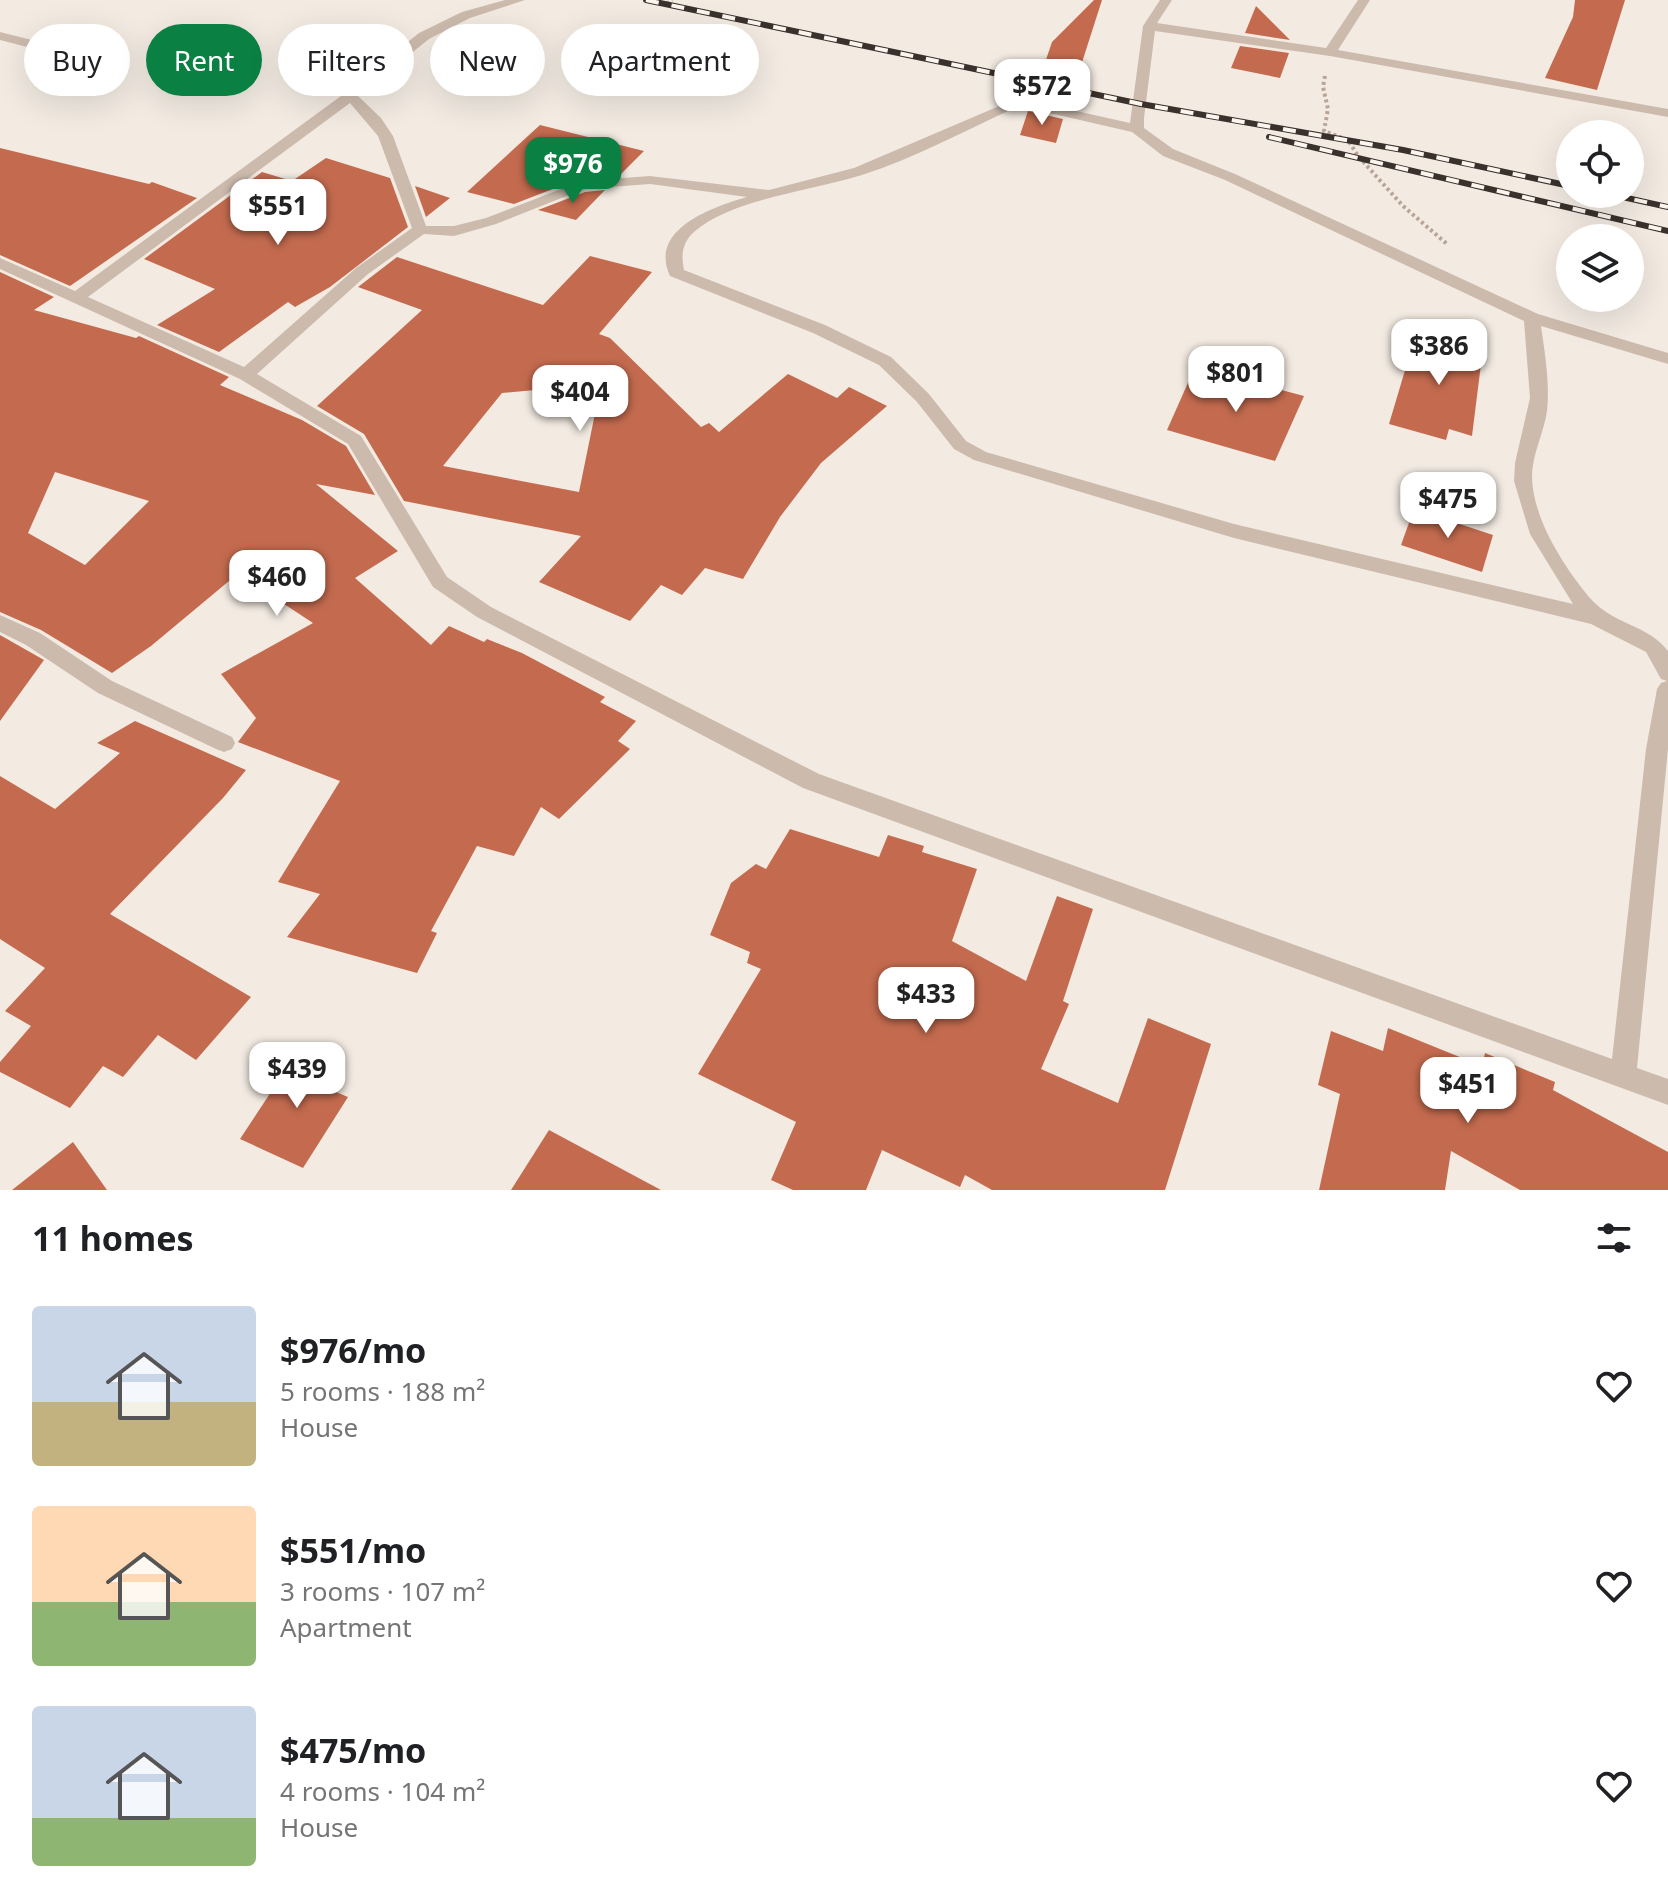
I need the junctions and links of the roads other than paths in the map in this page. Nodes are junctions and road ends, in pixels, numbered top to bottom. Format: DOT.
graph roads {
  1 [pos="519,0"];
  2 [pos="1166,0"];
  3 [pos="1364,0"];
  4 [pos="1149,26"];
  5 [pos="0,36"];
  6 [pos="24,42"];
  7 [pos="414,46"];
  8 [pos="1330,52"];
  9 [pos="350,96"];
  10 [pos="1668,113"];
  11 [pos="1137,129"];
  12 [pos="769,195"];
  13 [pos="421,229"];
  14 [pos="0,263"];
  15 [pos="77,297"];
  16 [pos="1532,318"];
  17 [pos="1668,359"];
  18 [pos="246,375"];
  19 [pos="1595,617"];
  20 [pos="0,623"];
  21 [pos="1668,673"];
  22 [pos="1668,689"];
  23 [pos="224,743"];
  24 [pos="1623,1077"];
  25 [pos="1668,1092"];
  1 -- 7 [label="street"];
  2 -- 4 [label="street"];
  3 -- 8 [label="street"];
  4 -- 8 [label="street"];
  4 -- 11 [label="street"];
  5 -- 6 [label="street"];
  8 -- 10 [label="street"];
  9 -- 13 [label="street"];
  9 -- 15 [label="street"];
  11 -- 12 [label="street"];
  11 -- 16 [label="street"];
  12 -- 13 [label="street"];
  12 -- 19 [label="street"];
  13 -- 18 [label="street"];
  14 -- 15 [label="street"];
  15 -- 18 [label="street"];
  16 -- 17 [label="street"];
  16 -- 19 [label="street"];
  18 -- 24 [label="street"];
  19 -- 21 [label="street"];
  20 -- 23 [label="street"];
  22 -- 24 [label="street"];
  24 -- 25 [label="street"];
}
